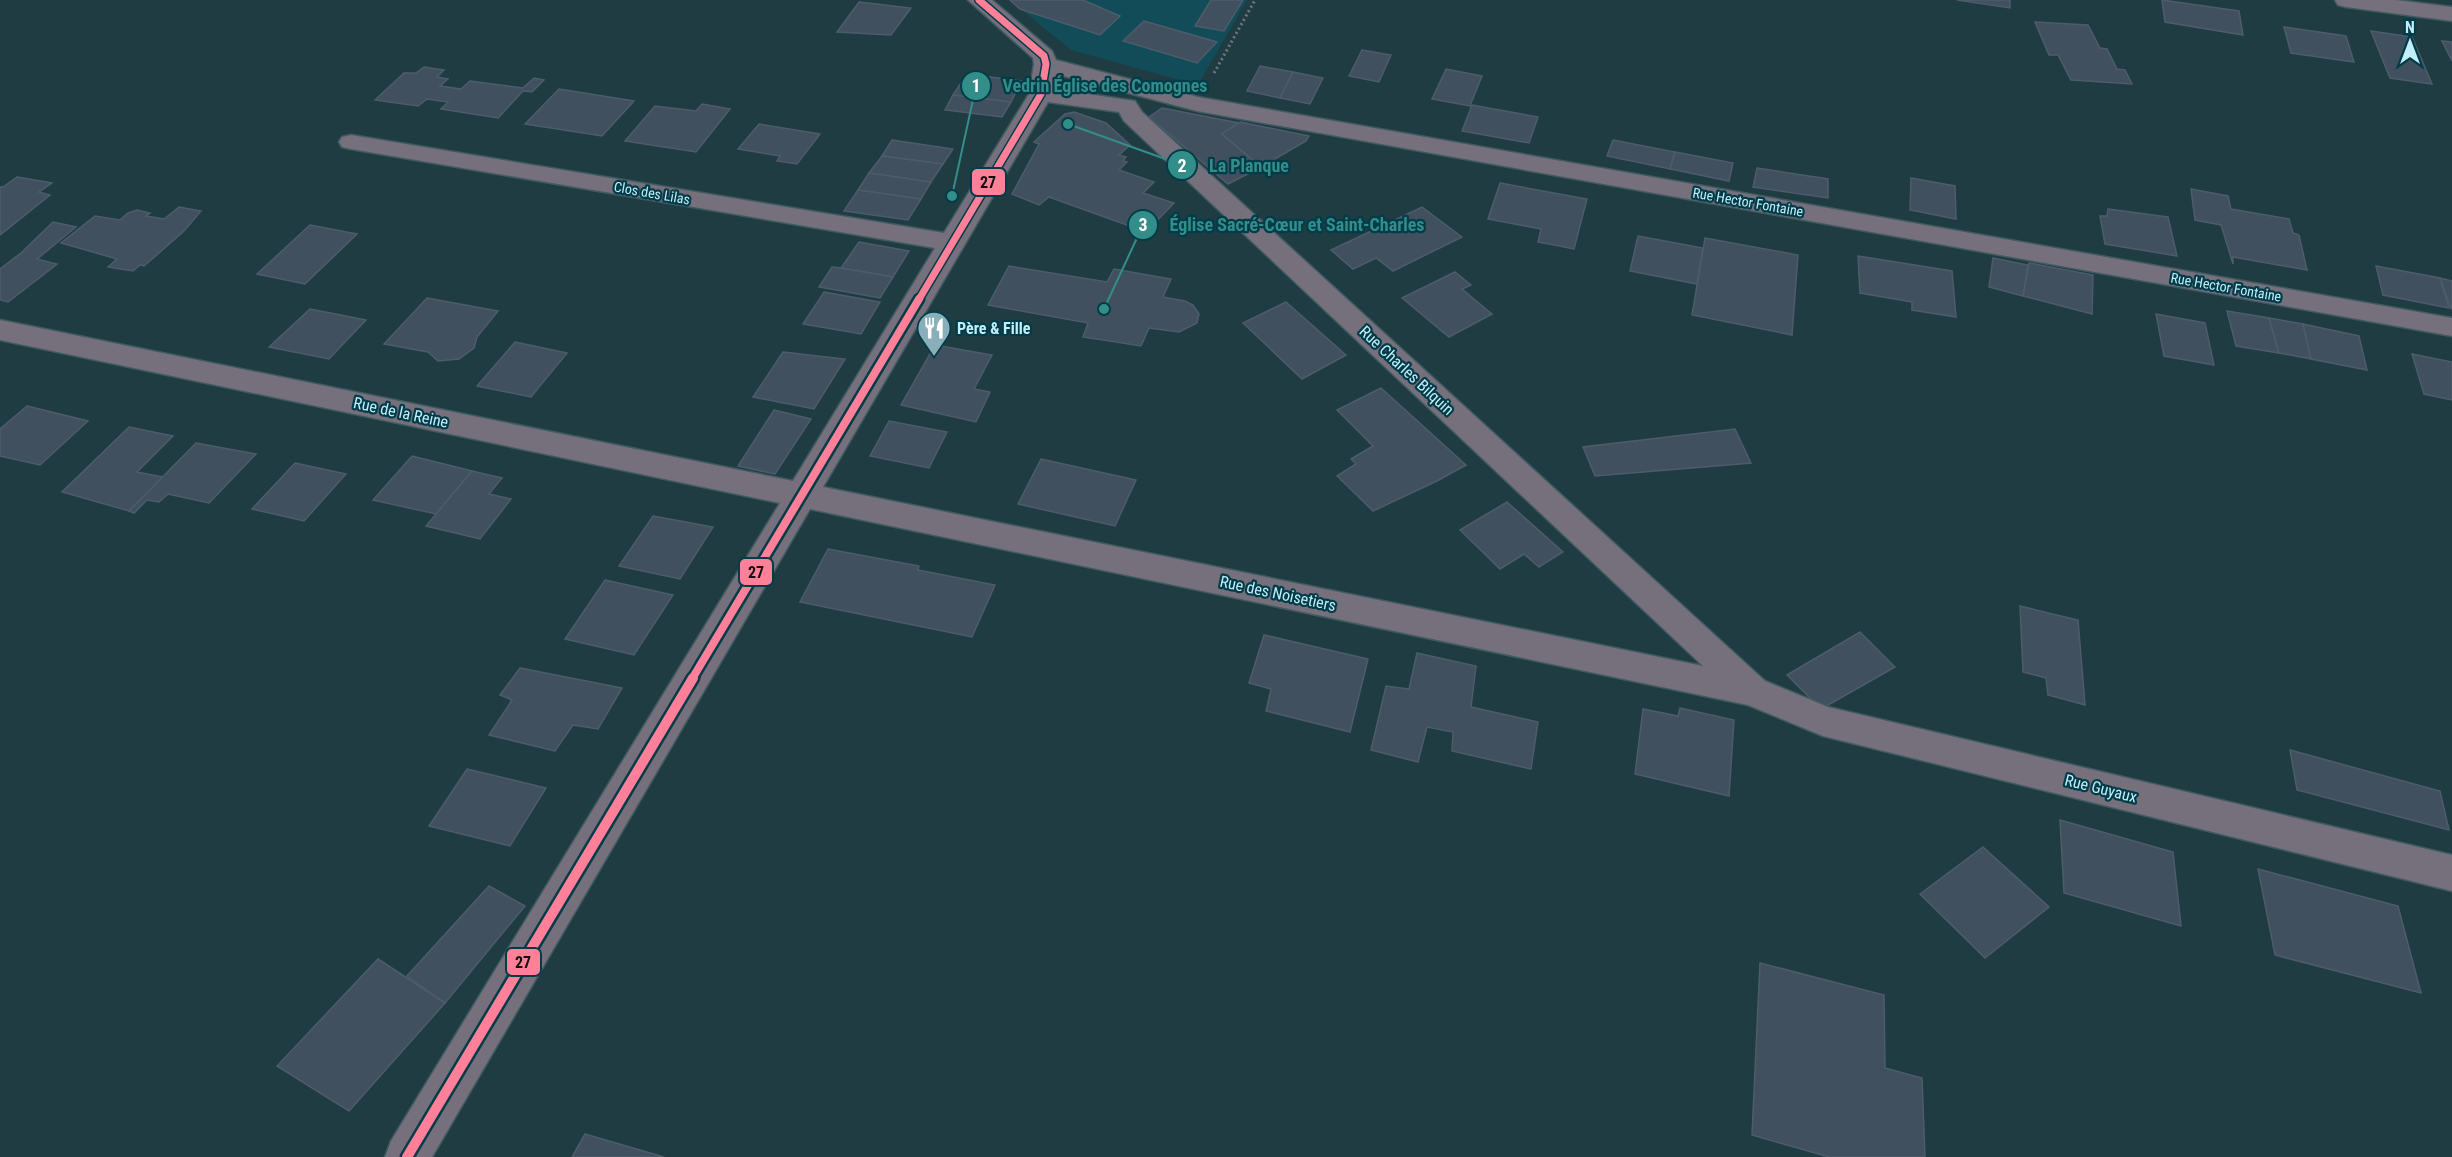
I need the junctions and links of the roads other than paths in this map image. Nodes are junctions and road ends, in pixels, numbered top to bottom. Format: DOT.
graph roads {
  1 [pos="979,0"];
  2 [pos="2346,0"];
  3 [pos="2452,14"];
  4 [pos="1046,64"];
  5 [pos="1150,91"];
  6 [pos="1041,94"];
  7 [pos="1127,105"];
  8 [pos="351,142"];
  9 [pos="952,243"];
  10 [pos="2452,327"];
  11 [pos="0,330"];
  12 [pos="803,495"];
  13 [pos="1753,691"];
  14 [pos="2452,873"];
  15 [pos="407,1157"];
  1 -- 4 [label="street"];
  2 -- 3 [label="street"];
  4 -- 5 [label="street, Rue Hector Fontaine"];
  4 -- 6 [label="street"];
  5 -- 7 [label="street"];
  5 -- 10 [label="street, Rue Hector Fontaine"];
  6 -- 7 [label="street"];
  6 -- 9 [label="street"];
  7 -- 13 [label="street, Rue Charles Bilquin"];
  8 -- 9 [label="street, Clos des Lilas"];
  9 -- 12 [label="street"];
  11 -- 12 [label="street, Rue de la Reine"];
  12 -- 13 [label="street, Rue des Noisetiers"];
  12 -- 15 [label="street"];
  13 -- 14 [label="street, Rue Guyaux"];
}
